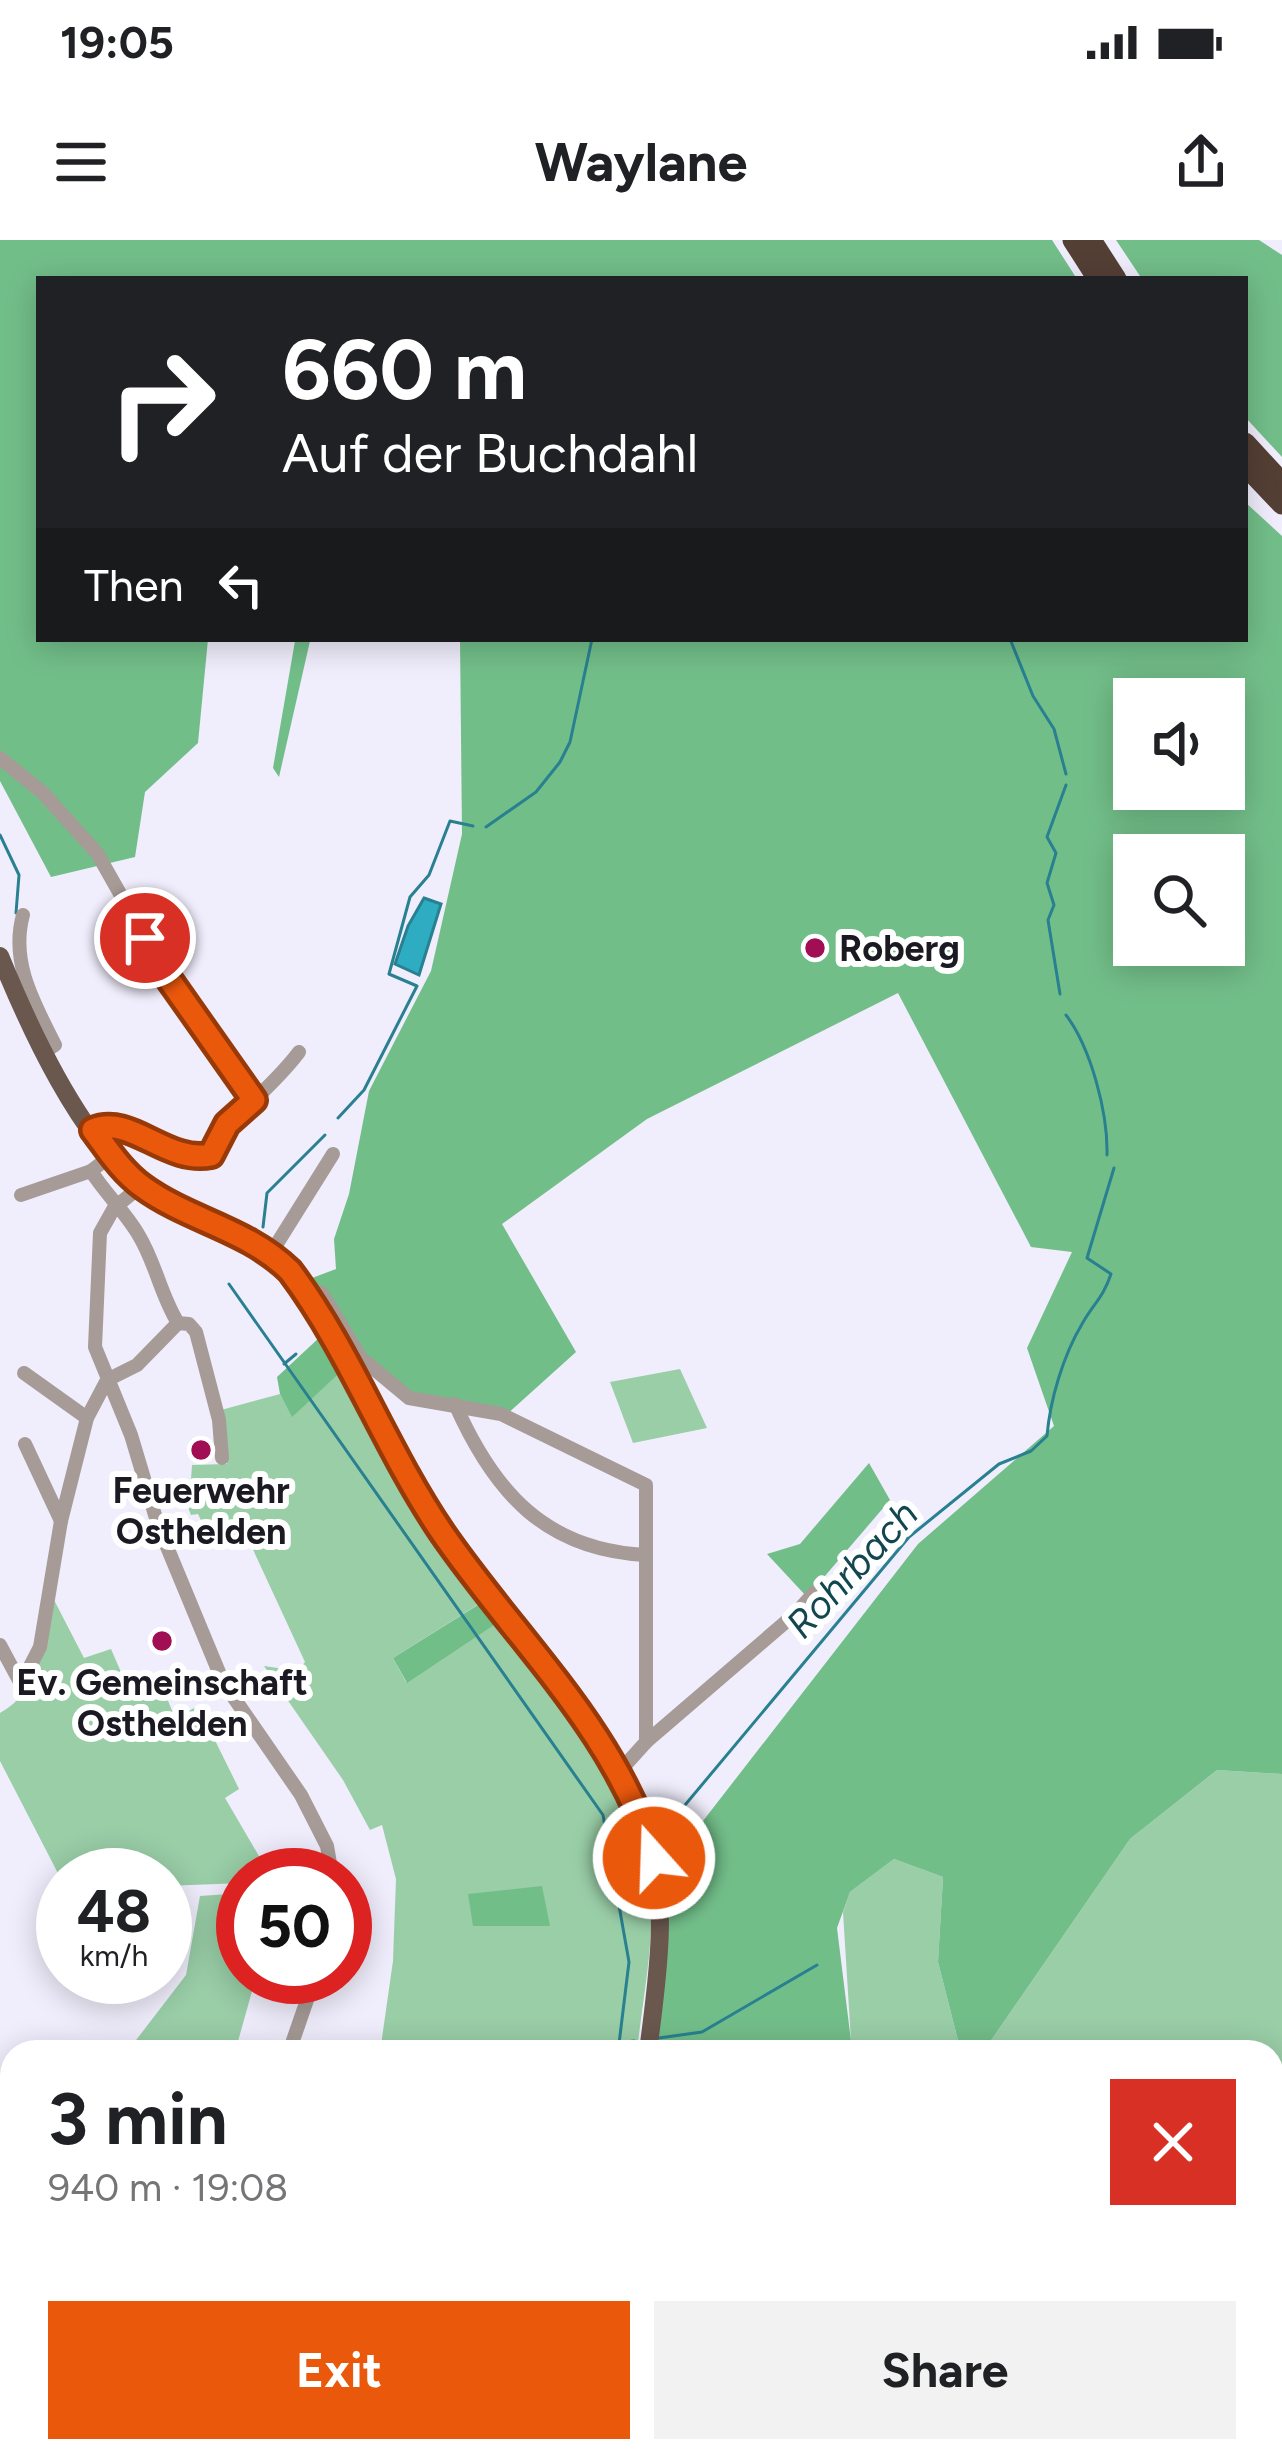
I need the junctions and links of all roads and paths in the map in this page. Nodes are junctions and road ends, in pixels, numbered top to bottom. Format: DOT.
graph roads {
  1 [pos="1080,242"];
  2 [pos="1097,276"];
  3 [pos="1113,276"];
  4 [pos="1248,445"];
  5 [pos="1248,468"];
  6 [pos="1282,483"];
  7 [pos="1282,504"];
  8 [pos="0,758"];
  9 [pos="23,915"];
  10 [pos="0,956"];
  11 [pos="299,1052"];
  12 [pos="43,1053"];
  13 [pos="254,1100"];
  14 [pos="93,1130"];
  15 [pos="333,1154"];
  16 [pos="112,1155"];
  17 [pos="91,1171"];
  18 [pos="141,1186"];
  19 [pos="21,1195"];
  20 [pos="115,1208"];
  21 [pos="268,1251"];
  22 [pos="303,1290"];
  23 [pos="178,1323"];
  24 [pos="24,1372"];
  25 [pos="107,1380"];
  26 [pos="455,1404"];
  27 [pos="87,1418"];
  28 [pos="25,1444"];
  29 [pos="222,1458"];
  30 [pos="61,1521"];
  31 [pos="646,1555"];
  32 [pos="815,1592"];
  33 [pos="0,1645"];
  34 [pos="646,1742"];
  35 [pos="619,1772"];
  36 [pos="327,1848"];
  37 [pos="306,2004"];
  38 [pos="293,2040"];
  39 [pos="649,2040"];
  1 -- 2 [label="highway"];
  1 -- 3 [label="highway"];
  4 -- 6 [label="highway"];
  5 -- 7 [label="highway"];
  8 -- 13 [label="street"];
  9 -- 12 [label="street"];
  10 -- 12 [label="main road"];
  11 -- 13 [label="street"];
  12 -- 14 [label="main road"];
  13 -- 14 [label="street"];
  14 -- 16 [label="main road"];
  15 -- 21 [label="street"];
  16 -- 17 [label="street"];
  16 -- 18 [label="main road"];
  17 -- 19 [label="street"];
  17 -- 20 [label="street"];
  18 -- 20 [label="street"];
  18 -- 21 [label="main road"];
  20 -- 23 [label="street"];
  20 -- 25 [label="street"];
  21 -- 22 [label="main road"];
  22 -- 26 [label="street"];
  22 -- 35 [label="main road"];
  23 -- 25 [label="street"];
  23 -- 29 [label="street"];
  24 -- 27 [label="street"];
  25 -- 27 [label="street"];
  25 -- 36 [label="street"];
  26 -- 31 [label="street"];
  26 -- 31 [label="street"];
  27 -- 30 [label="street"];
  28 -- 30 [label="street"];
  30 -- 33 [label="street"];
  31 -- 34 [label="street"];
  32 -- 34 [label="street"];
  34 -- 35 [label="street"];
  35 -- 39 [label="main road"];
  37 -- 38 [label="street"];
}
